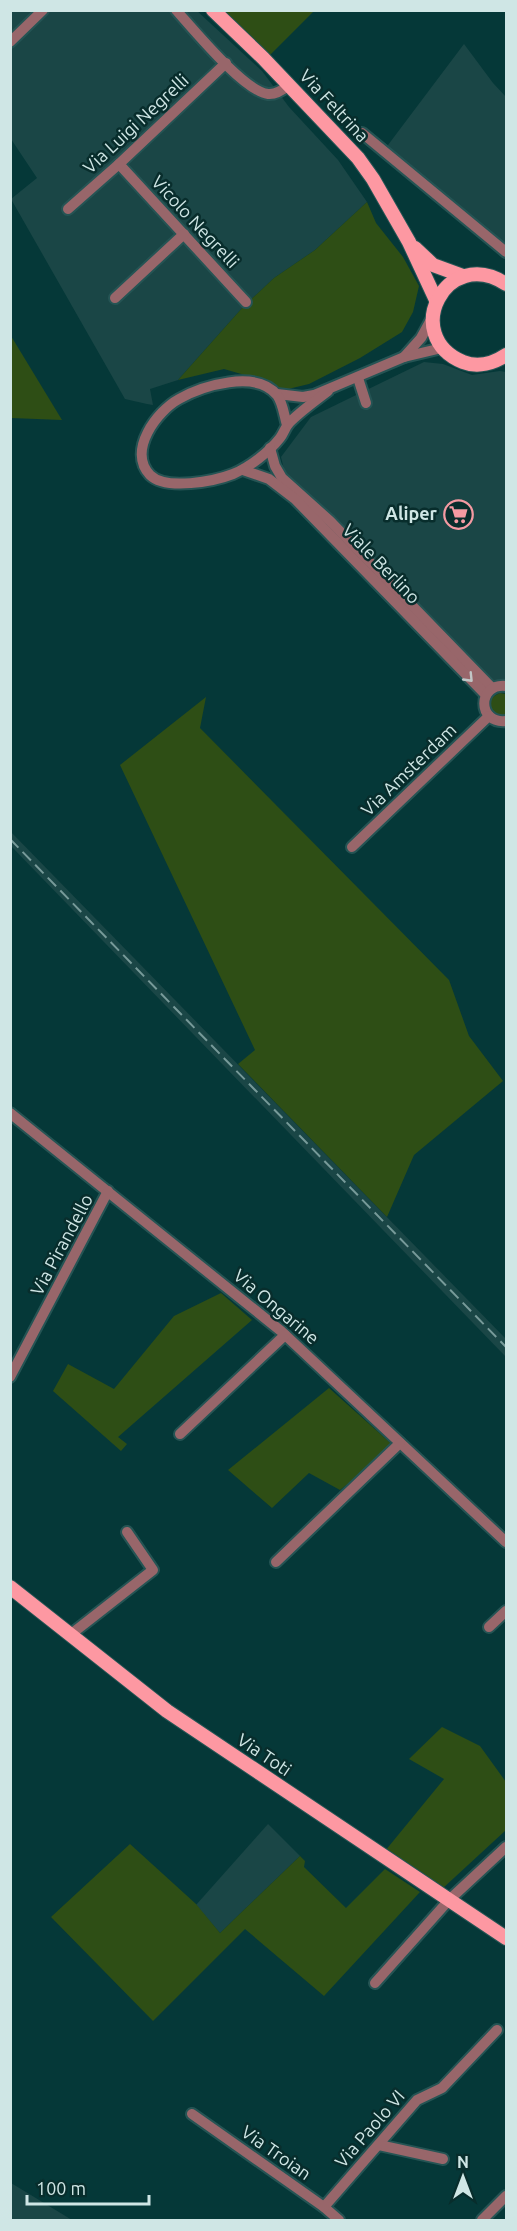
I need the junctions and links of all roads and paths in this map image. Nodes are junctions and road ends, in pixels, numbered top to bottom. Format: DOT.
graph roads {
  1 [pos="44,10"];
  2 [pos="176,10"];
  3 [pos="213,10"];
  4 [pos="10,42"];
  5 [pos="226,63"];
  6 [pos="290,85"];
  7 [pos="362,133"];
  8 [pos="119,164"];
  9 [pos="68,208"];
  10 [pos="184,234"];
  11 [pos="409,242"];
  12 [pos="507,252"];
  13 [pos="463,276"];
  14 [pos="506,284"];
  15 [pos="115,298"];
  16 [pos="436,300"];
  17 [pos="246,302"];
  18 [pos="432,318"];
  19 [pos="442,348"];
  20 [pos="404,357"];
  21 [pos="504,359"];
  22 [pos="358,378"];
  23 [pos="328,391"];
  24 [pos="277,394"];
  25 [pos="366,403"];
  26 [pos="287,425"];
  27 [pos="270,448"];
  28 [pos="243,470"];
  29 [pos="507,686"];
  30 [pos="489,692"];
  31 [pos="489,716"];
  32 [pos="507,721"];
  33 [pos="352,847"];
  34 [pos="10,1113"];
  35 [pos="108,1191"];
  36 [pos="285,1335"];
  37 [pos="10,1377"];
  38 [pos="180,1434"];
  39 [pos="400,1443"];
  40 [pos="127,1532"];
  41 [pos="507,1542"];
  42 [pos="276,1562"];
  43 [pos="10,1587"];
  44 [pos="507,1611"];
  45 [pos="489,1627"];
  46 [pos="70,1635"];
  47 [pos="507,1847"];
  48 [pos="449,1900"];
  49 [pos="507,1938"];
  50 [pos="375,1983"];
  51 [pos="497,2030"];
  52 [pos="192,2114"];
  53 [pos="378,2145"];
  54 [pos="443,2159"];
  55 [pos="507,2196"];
  56 [pos="324,2207"];
  57 [pos="339,2220"];
  58 [pos="482,2220"];
  1 -- 4 [label="street"];
  2 -- 5 [label="street"];
  3 -- 6 [label="main road, Via Feltrina"];
  5 -- 6 [label="street"];
  5 -- 8 [label="street, Via Luigi Negrelli"];
  6 -- 11 [label="main road, Via Feltrina"];
  7 -- 12 [label="street, Via Feltrina"];
  8 -- 9 [label="street, Via Luigi Negrelli"];
  8 -- 10 [label="street, Vicolo Negrelli"];
  10 -- 15 [label="street"];
  10 -- 17 [label="street, Vicolo Negrelli"];
  11 -- 13 [label="main road, Via Feltrina"];
  11 -- 16 [label="main road, Via Feltrina"];
  13 -- 14 [label="main road, Via Feltrina"];
  13 -- 16 [label="main road"];
  16 -- 18 [label="main road"];
  18 -- 19 [label="main road"];
  18 -- 20 [label="street"];
  19 -- 20 [label="street"];
  19 -- 21 [label="main road"];
  20 -- 22 [label="street"];
  22 -- 23 [label="street"];
  22 -- 25 [label="street"];
  23 -- 24 [label="street"];
  23 -- 26 [label="street"];
  24 -- 26 [label="street"];
  24 -- 28 [label="street"];
  26 -- 27 [label="street"];
  27 -- 28 [label="street"];
  27 -- 30 [label="street, Viale Berlino"];
  28 -- 30 [label="street, Viale Berlino, one-way"];
  29 -- 30 [label="street"];
  30 -- 31 [label="street"];
  31 -- 32 [label="street"];
  31 -- 33 [label="street, Via Amsterdam"];
  34 -- 35 [label="street, Via Ongarine"];
  35 -- 36 [label="street, Via Ongarine"];
  35 -- 37 [label="street, Via Pirandello"];
  36 -- 38 [label="street"];
  36 -- 39 [label="street, Via Ongarine"];
  39 -- 41 [label="street, Via Ongarine"];
  39 -- 42 [label="street"];
  40 -- 46 [label="street"];
  43 -- 46 [label="main road, Via Toti"];
  44 -- 45 [label="street"];
  46 -- 48 [label="main road, Via Toti"];
  47 -- 48 [label="street"];
  48 -- 49 [label="main road, Via Toti"];
  48 -- 50 [label="street"];
  51 -- 53 [label="street, Via Paolo VI"];
  52 -- 56 [label="street, Via Troian"];
  53 -- 54 [label="street"];
  53 -- 56 [label="street, Via Paolo VI"];
  55 -- 58 [label="street"];
  56 -- 57 [label="street, Via Troian"];
}
